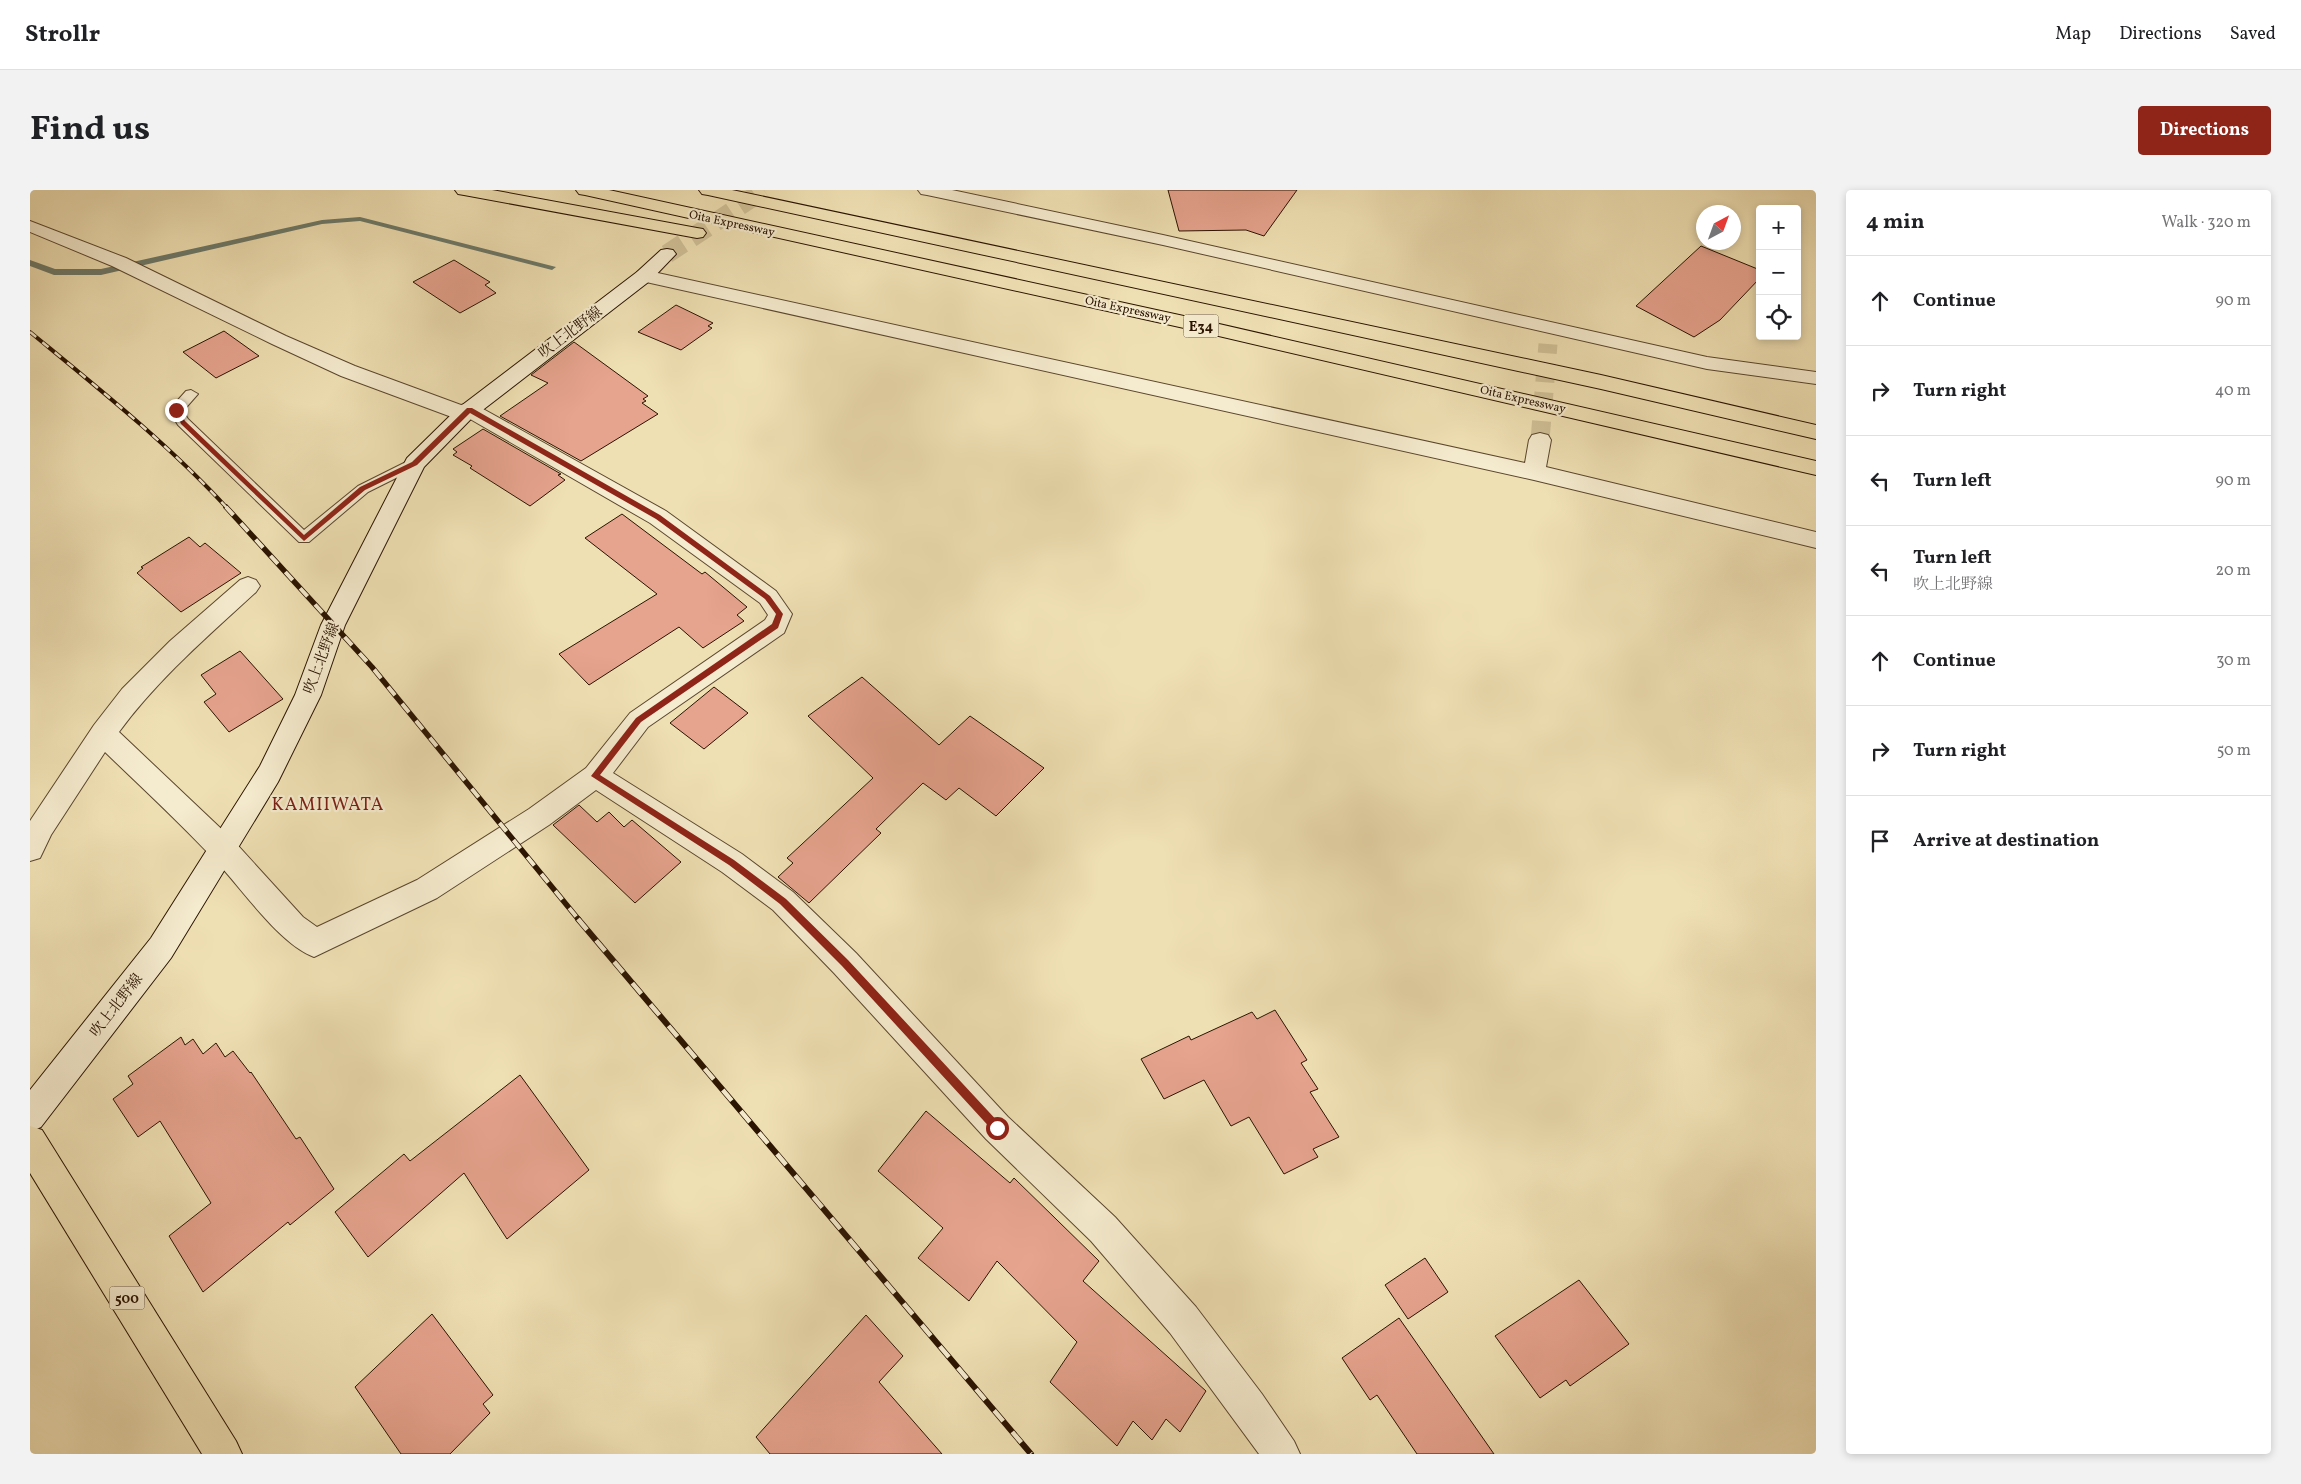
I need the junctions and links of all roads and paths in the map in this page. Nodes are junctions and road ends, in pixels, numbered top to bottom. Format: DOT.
graph roads {
  1 [pos="464,190"];
  2 [pos="585,190"];
  3 [pos="708,190"];
  4 [pos="926,190"];
  5 [pos="30,226"];
  6 [pos="667,254"];
  7 [pos="644,276"];
  8 [pos="1193,324"];
  9 [pos="1816,378"];
  10 [pos="191,394"];
  11 [pos="466,412"];
  12 [pos="1816,432"];
  13 [pos="1540,440"];
  14 [pos="415,464"];
  15 [pos="1816,468"];
  16 [pos="1534,472"];
  17 [pos="1816,540"];
  18 [pos="248,586"];
  19 [pos="103,734"];
  20 [pos="595,776"];
  21 [pos="222,848"];
  22 [pos="30,849"];
  23 [pos="30,1116"];
  24 [pos="30,1142"];
  25 [pos="224,1454"];
  26 [pos="1281,1454"];
  1 -- 8 [label="highway"];
  2 -- 8 [label="highway, Oita Expressway / E34"];
  3 -- 12 [label="highway, Oita Expressway / E34"];
  4 -- 9 [label="street"];
  5 -- 11 [label="street"];
  6 -- 7 [label="street, 吹上北野線"];
  7 -- 11 [label="street, 吹上北野線"];
  7 -- 16 [label="street"];
  8 -- 15 [label="highway, Oita Expressway / E34"];
  10 -- 14 [label="lane"];
  11 -- 14 [label="street, 吹上北野線"];
  11 -- 20 [label="street"];
  13 -- 16 [label="street"];
  14 -- 21 [label="street, 吹上北野線"];
  16 -- 17 [label="street"];
  18 -- 19 [label="street"];
  19 -- 21 [label="street"];
  19 -- 22 [label="street"];
  20 -- 21 [label="street"];
  20 -- 26 [label="street"];
  21 -- 23 [label="street, 吹上北野線"];
  24 -- 25 [label="highway, 500"];
}
